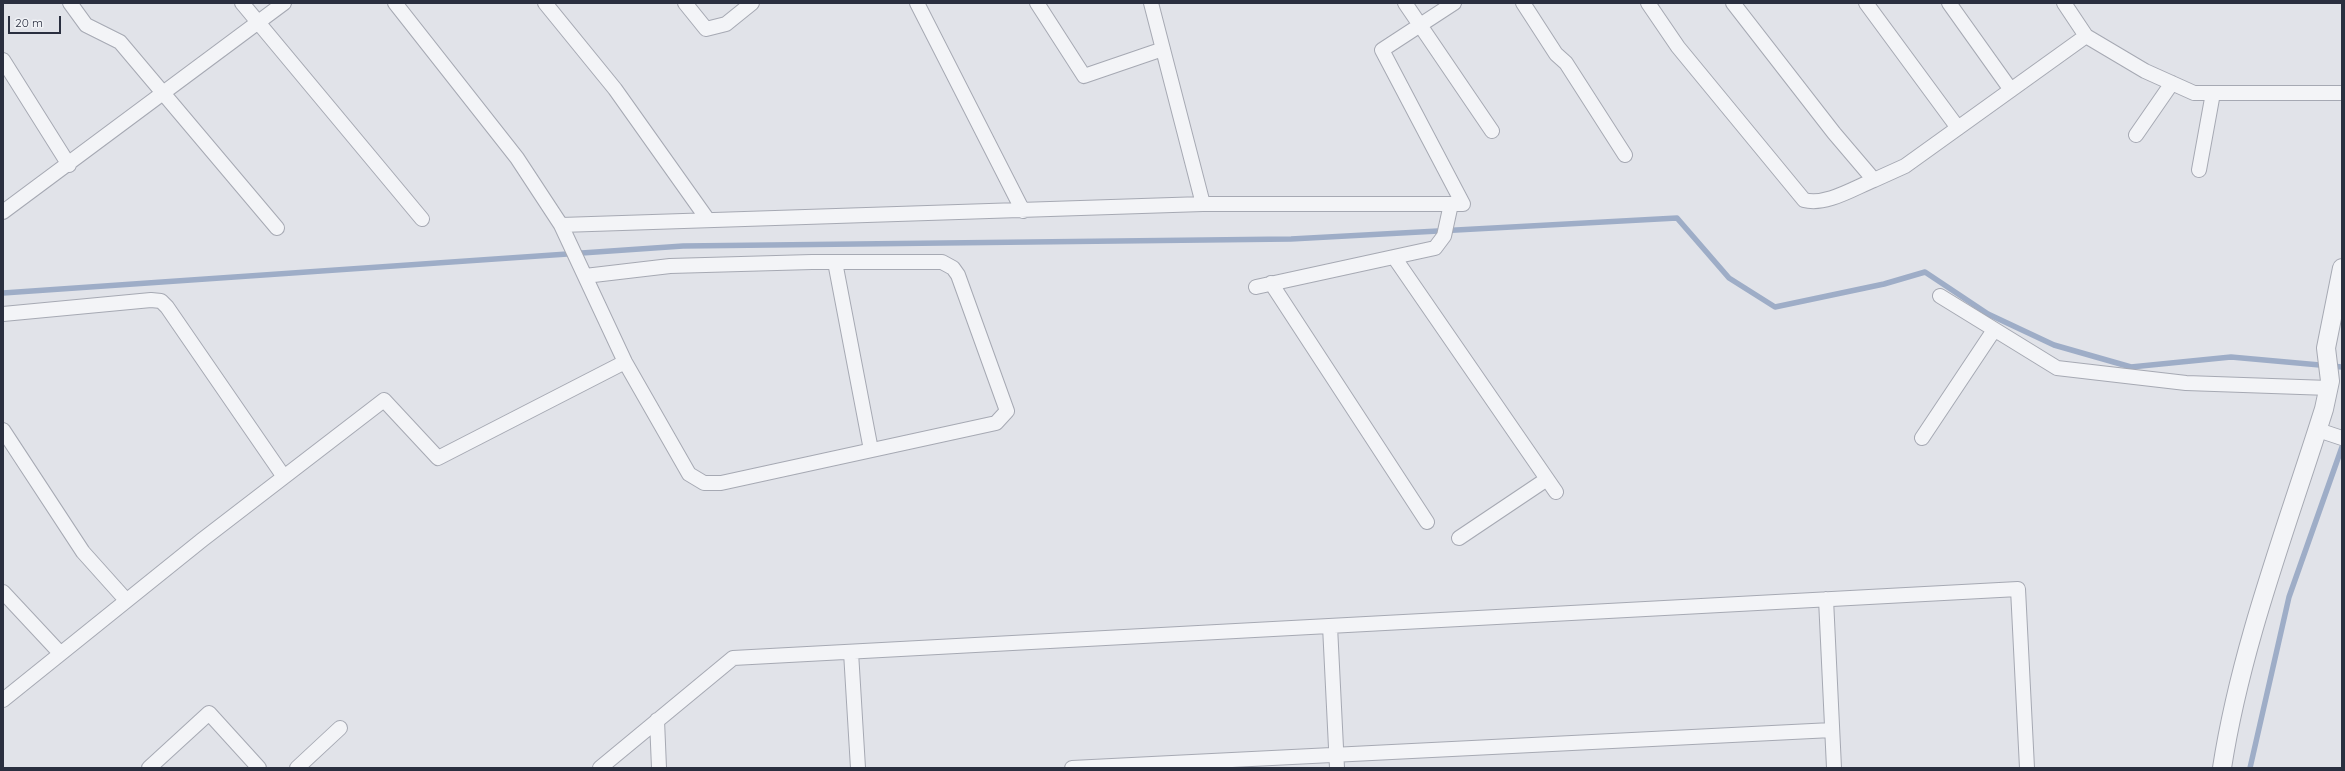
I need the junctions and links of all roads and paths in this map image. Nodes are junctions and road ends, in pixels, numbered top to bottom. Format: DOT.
graph roads {
  1 [pos="70,3"];
  2 [pos="242,3"];
  3 [pos="284,3"];
  4 [pos="395,3"];
  5 [pos="545,3"];
  6 [pos="685,3"];
  7 [pos="752,3"];
  8 [pos="917,3"];
  9 [pos="1037,3"];
  10 [pos="1151,3"];
  11 [pos="1405,3"];
  12 [pos="1454,3"];
  13 [pos="1523,3"];
  14 [pos="1648,3"];
  15 [pos="1734,3"];
  16 [pos="1866,3"];
  17 [pos="1949,3"];
  18 [pos="2064,3"];
  19 [pos="258,23"];
  20 [pos="1422,26"];
  21 [pos="2086,36"];
  22 [pos="1163,49"];
  23 [pos="3,60"];
  24 [pos="2172,83"];
  25 [pos="2010,90"];
  26 [pos="164,93"];
  27 [pos="2213,93"];
  28 [pos="2342,93"];
  29 [pos="1958,128"];
  30 [pos="1492,132"];
  31 [pos="2136,135"];
  32 [pos="1624,155"];
  33 [pos="69,165"];
  34 [pos="2198,170"];
  35 [pos="1874,180"];
  36 [pos="1203,204"];
  37 [pos="1451,204"];
  38 [pos="1022,211"];
  39 [pos="3,212"];
  40 [pos="422,219"];
  41 [pos="708,220"];
  42 [pos="561,225"];
  43 [pos="277,228"];
  44 [pos="1394,257"];
  45 [pos="835,262"];
  46 [pos="2342,268"];
  47 [pos="582,270"];
  48 [pos="1271,283"];
  49 [pos="1256,287"];
  50 [pos="1940,296"];
  51 [pos="3,314"];
  52 [pos="1994,330"];
  53 [pos="625,362"];
  54 [pos="2330,384"];
  55 [pos="3,430"];
  56 [pos="2318,430"];
  57 [pos="1922,438"];
  58 [pos="2342,438"];
  59 [pos="871,450"];
  60 [pos="284,477"];
  61 [pos="1547,479"];
  62 [pos="1556,492"];
  63 [pos="1427,522"];
  64 [pos="1458,538"];
  65 [pos="3,592"];
  66 [pos="126,600"];
  67 [pos="1826,600"];
  68 [pos="1330,626"];
  69 [pos="851,652"];
  70 [pos="60,653"];
  71 [pos="3,700"];
  72 [pos="657,720"];
  73 [pos="340,728"];
  74 [pos="1832,730"];
  75 [pos="1336,762"];
  76 [pos="149,768"];
  77 [pos="259,768"];
  78 [pos="297,768"];
  79 [pos="600,768"];
  80 [pos="659,768"];
  81 [pos="858,768"];
  82 [pos="1072,768"];
  83 [pos="1834,768"];
  84 [pos="2027,768"];
  85 [pos="2222,768"];
  1 -- 26 [label="street"];
  2 -- 19 [label="street"];
  3 -- 19 [label="street"];
  4 -- 42 [label="street"];
  5 -- 41 [label="street"];
  6 -- 7 [label="street"];
  8 -- 38 [label="street"];
  9 -- 22 [label="street"];
  10 -- 22 [label="street"];
  11 -- 20 [label="street"];
  12 -- 20 [label="street"];
  13 -- 32 [label="street"];
  14 -- 35 [label="street"];
  15 -- 35 [label="street"];
  16 -- 29 [label="street"];
  17 -- 25 [label="street"];
  18 -- 21 [label="street"];
  19 -- 26 [label="street"];
  19 -- 40 [label="street"];
  20 -- 30 [label="street"];
  20 -- 37 [label="street"];
  21 -- 24 [label="street"];
  21 -- 25 [label="street"];
  22 -- 36 [label="street"];
  23 -- 33 [label="street"];
  24 -- 27 [label="street"];
  24 -- 31 [label="street"];
  25 -- 29 [label="street"];
  26 -- 33 [label="street"];
  26 -- 43 [label="street"];
  27 -- 28 [label="street"];
  27 -- 34 [label="street"];
  29 -- 35 [label="street"];
  33 -- 39 [label="street"];
  36 -- 37 [label="street"];
  36 -- 38 [label="street"];
  37 -- 44 [label="street"];
  38 -- 41 [label="street"];
  41 -- 42 [label="street"];
  42 -- 47 [label="street"];
  44 -- 48 [label="street"];
  44 -- 61 [label="street"];
  45 -- 47 [label="street"];
  45 -- 59 [label="street"];
  45 -- 59 [label="street"];
  46 -- 54 [label="street"];
  47 -- 53 [label="street"];
  48 -- 49 [label="street"];
  48 -- 63 [label="street"];
  50 -- 52 [label="street"];
  51 -- 60 [label="street"];
  52 -- 54 [label="street"];
  52 -- 57 [label="street"];
  53 -- 59 [label="street"];
  53 -- 60 [label="street"];
  54 -- 56 [label="street"];
  55 -- 66 [label="street"];
  56 -- 58 [label="street"];
  56 -- 85 [label="street"];
  60 -- 66 [label="street"];
  61 -- 62 [label="street"];
  61 -- 64 [label="street"];
  65 -- 70 [label="street"];
  66 -- 70 [label="street"];
  67 -- 68 [label="street"];
  67 -- 74 [label="street"];
  67 -- 84 [label="street"];
  68 -- 69 [label="street"];
  68 -- 75 [label="street"];
  69 -- 72 [label="street"];
  69 -- 81 [label="street"];
  70 -- 71 [label="street"];
  72 -- 79 [label="street"];
  72 -- 80 [label="street"];
  73 -- 78 [label="street"];
  74 -- 75 [label="street"];
  74 -- 83 [label="street"];
  75 -- 82 [label="street"];
  76 -- 77 [label="street"];
}
